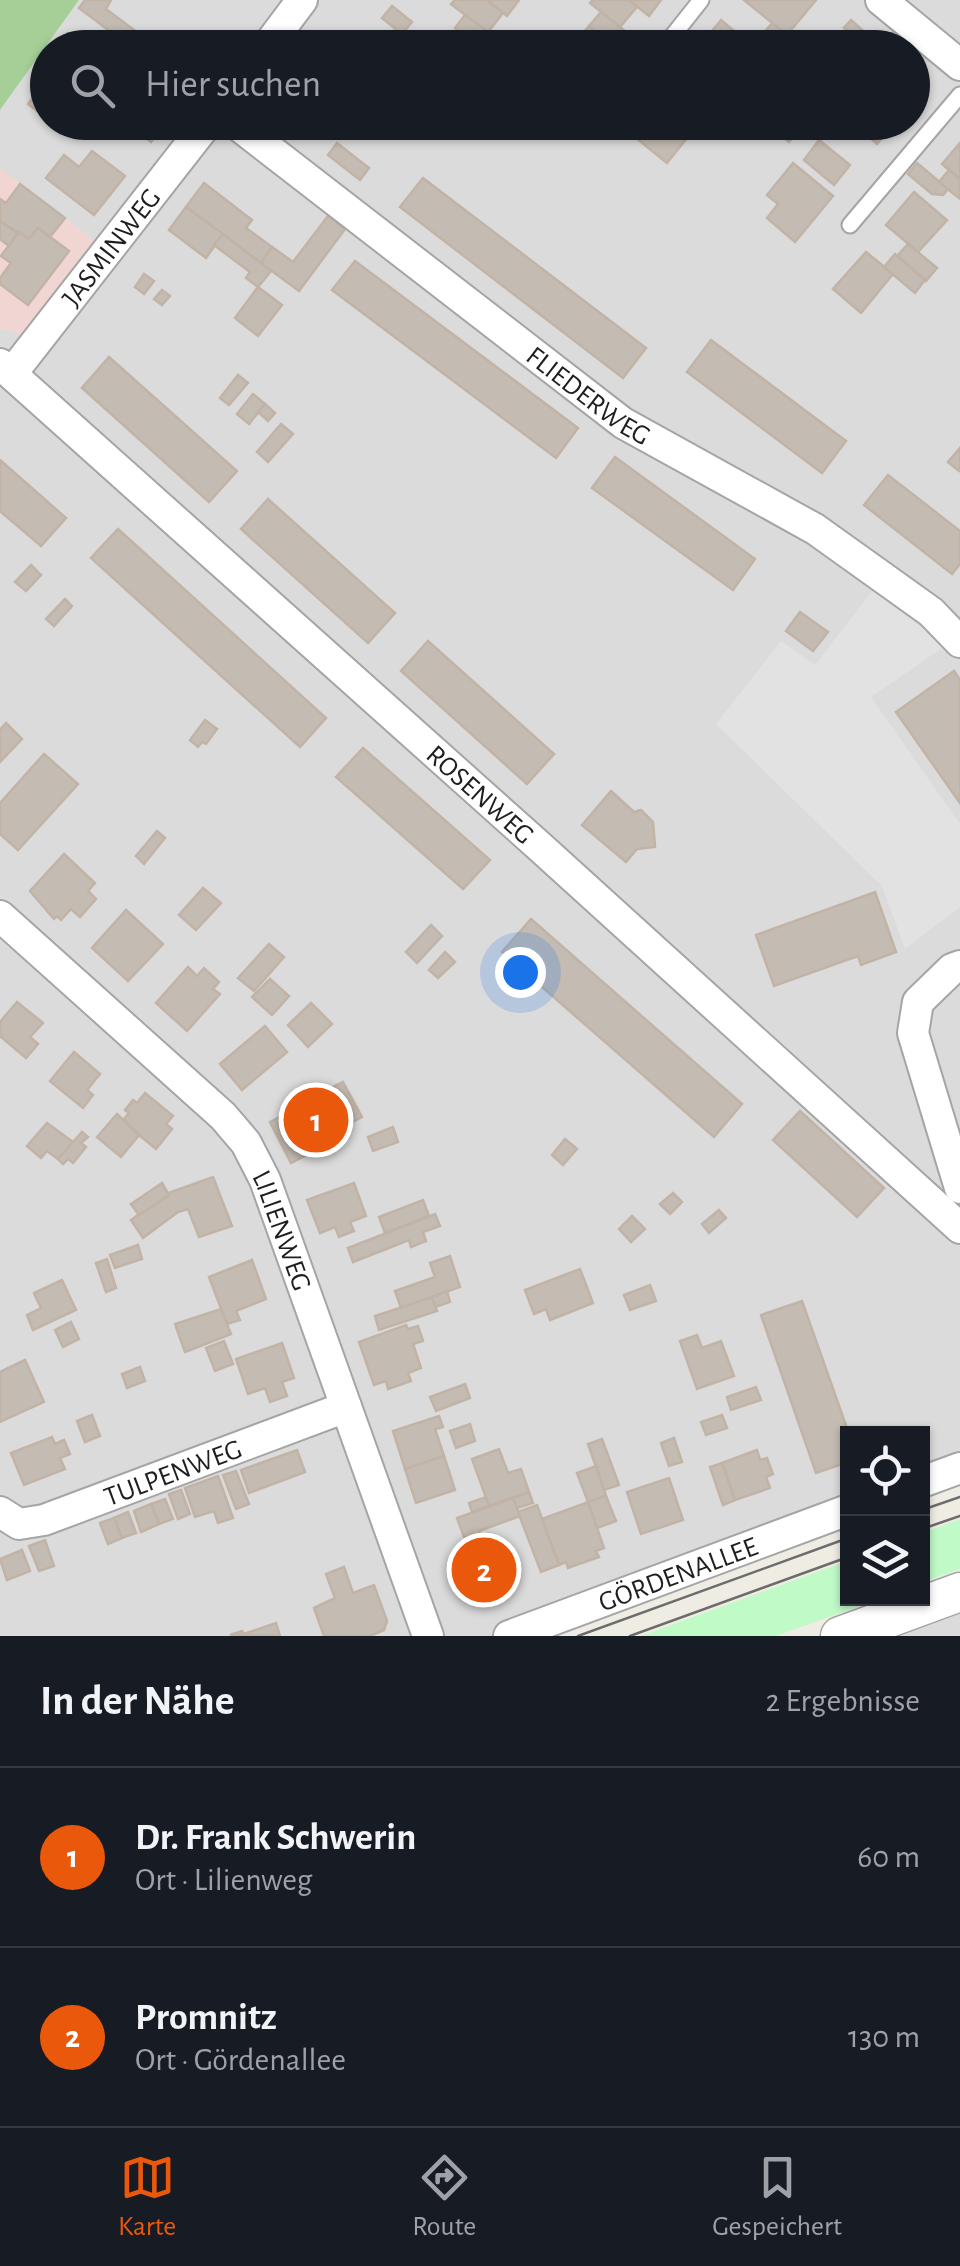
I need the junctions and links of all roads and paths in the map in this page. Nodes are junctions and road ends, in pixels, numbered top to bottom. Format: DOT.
graph roads {
  1 [pos="302,0"];
  2 [pos="701,0"];
  3 [pos="881,0"];
  4 [pos="280,30"];
  5 [pos="677,30"];
  6 [pos="917,30"];
  7 [pos="930,40"];
  8 [pos="960,65"];
  9 [pos="960,96"];
  10 [pos="930,131"];
  11 [pos="193,140"];
  12 [pos="257,140"];
  13 [pos="922,140"];
  14 [pos="850,224"];
  15 [pos="6,369"];
  16 [pos="960,642"];
  17 [pos="0,916"];
  18 [pos="960,966"];
  19 [pos="960,1188"];
  20 [pos="960,1228"];
  21 [pos="346,1407"];
  22 [pos="960,1468"];
  23 [pos="930,1479"];
  24 [pos="0,1512"];
  25 [pos="840,1513"];
  26 [pos="960,1592"];
  27 [pos="428,1636"];
  28 [pos="509,1636"];
  29 [pos="840,1636"];
  1 -- 4 [label="street"];
  2 -- 5 [label="lane"];
  3 -- 6 [label="street"];
  7 -- 8 [label="street"];
  9 -- 10 [label="lane"];
  11 -- 15 [label="street, JASMINWEG"];
  12 -- 16 [label="street, FLIEDERWEG"];
  13 -- 14 [label="lane"];
  15 -- 20 [label="street, ROSENWEG"];
  17 -- 21 [label="street, LILIENWEG"];
  18 -- 19 [label="street"];
  21 -- 24 [label="street, TULPENWEG"];
  21 -- 27 [label="street, LILIENWEG"];
  22 -- 23 [label="street"];
  25 -- 28 [label="street, GÖRDENALLEE"];
  26 -- 29 [label="street"];
}
